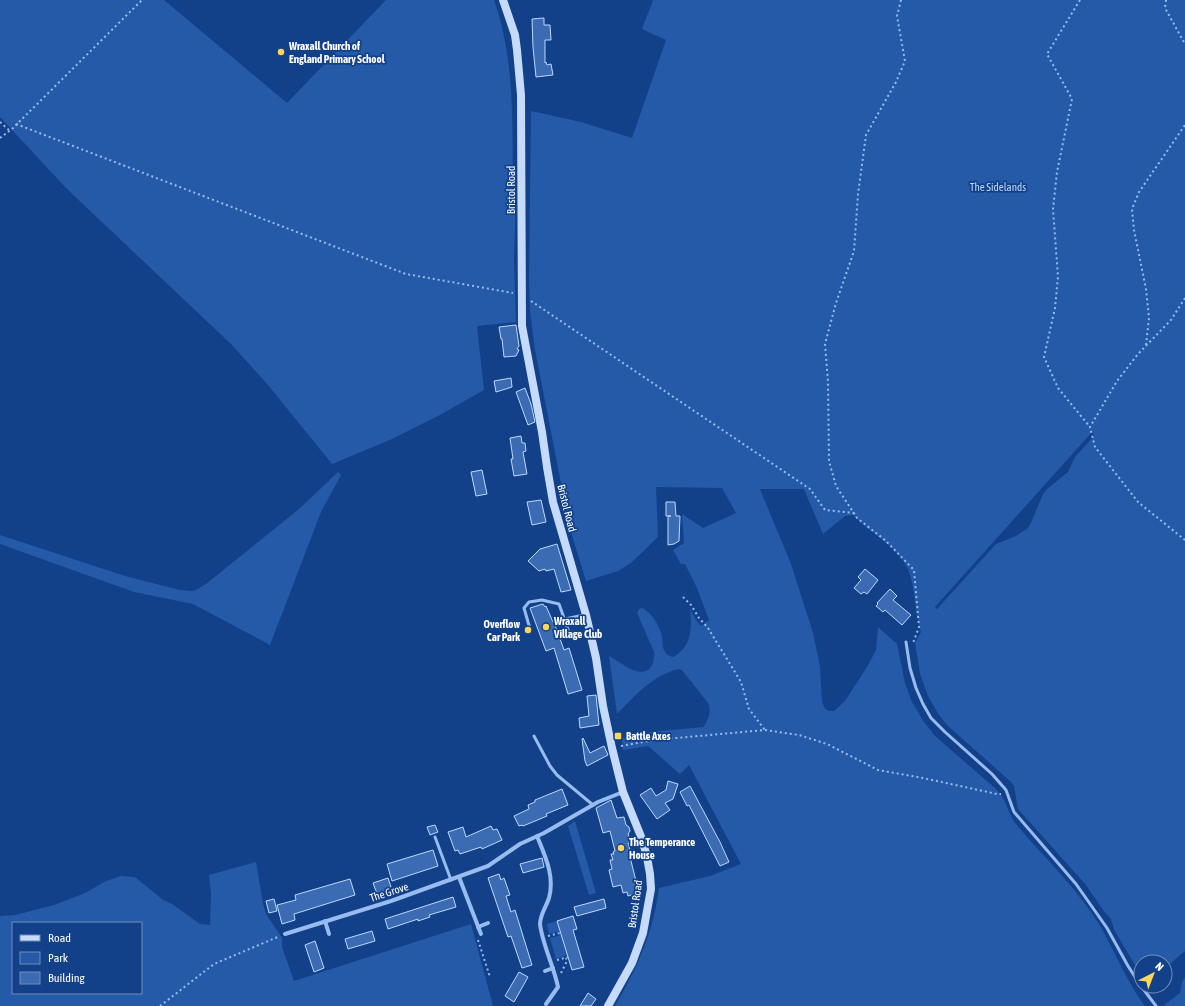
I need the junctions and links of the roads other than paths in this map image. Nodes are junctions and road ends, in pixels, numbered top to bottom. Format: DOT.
graph roads {
  1 [pos="504,0"];
  2 [pos="586,615"];
  3 [pos="565,620"];
  4 [pos="530,628"];
  5 [pos="570,635"];
  6 [pos="906,642"];
  7 [pos="534,736"];
  8 [pos="623,792"];
  9 [pos="593,805"];
  10 [pos="435,836"];
  11 [pos="538,836"];
  12 [pos="459,877"];
  13 [pos="450,880"];
  14 [pos="325,922"];
  15 [pos="488,923"];
  16 [pos="478,927"];
  17 [pos="285,934"];
  18 [pos="329,934"];
  19 [pos="481,934"];
  20 [pos="553,968"];
  21 [pos="545,970"];
  22 [pos="1133,974"];
  23 [pos="1147,994"];
  24 [pos="546,1005"];
  25 [pos="608,1006"];
  26 [pos="1156,1006"];
  1 -- 2 [label="main road, Bristol Road"];
  2 -- 3 [label="lane"];
  2 -- 8 [label="main road, Bristol Road"];
  3 -- 4 [label="lane"];
  3 -- 5 [label="lane"];
  6 -- 22 [label="lane"];
  7 -- 9 [label="lane"];
  8 -- 9 [label="street, The Grove"];
  8 -- 25 [label="main road, Bristol Road"];
  9 -- 11 [label="street, The Grove"];
  10 -- 13 [label="lane"];
  11 -- 12 [label="street, The Grove"];
  11 -- 20 [label="street"];
  12 -- 13 [label="street, The Grove"];
  12 -- 16 [label="street"];
  13 -- 14 [label="street, The Grove"];
  14 -- 17 [label="street, The Grove"];
  14 -- 18 [label="street"];
  15 -- 16 [label="street"];
  16 -- 19 [label="street"];
  20 -- 21 [label="street"];
  20 -- 24 [label="street"];
  23 -- 26 [label="lane"];
}
